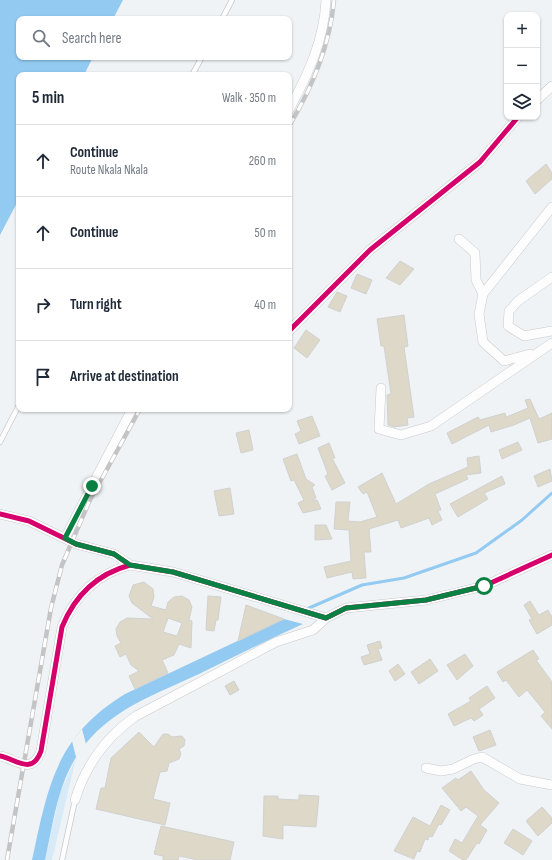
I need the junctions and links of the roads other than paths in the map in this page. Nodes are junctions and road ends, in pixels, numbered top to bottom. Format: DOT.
graph roads {
  1 [pos="232,0"];
  2 [pos="326,0"];
  3 [pos="224,16"];
  4 [pos="200,60"];
  5 [pos="194,72"];
  6 [pos="552,86"];
  7 [pos="540,97"];
  8 [pos="292,104"];
  9 [pos="515,120"];
  10 [pos="552,207"];
  11 [pos="459,239"];
  12 [pos="552,277"];
  13 [pos="483,294"];
  14 [pos="292,328"];
  15 [pos="552,331"];
  16 [pos="552,343"];
  17 [pos="536,353"];
  18 [pos="382,388"];
  19 [pos="16,411"];
  20 [pos="130,412"];
  21 [pos="0,442"];
  22 [pos="0,514"];
  23 [pos="65,538"];
  24 [pos="552,555"];
  25 [pos="130,565"];
  26 [pos="326,618"];
  27 [pos="0,756"];
  28 [pos="426,768"];
  29 [pos="552,785"];
  30 [pos="76,800"];
  31 [pos="62,860"];
  1 -- 3 [label="lane"];
  2 -- 8 [label="street"];
  4 -- 5 [label="lane"];
  6 -- 7 [label="street"];
  9 -- 14 [label="street"];
  10 -- 13 [label="street"];
  11 -- 13 [label="street"];
  12 -- 15 [label="street"];
  13 -- 17 [label="street"];
  16 -- 17 [label="street"];
  17 -- 18 [label="street"];
  19 -- 21 [label="lane"];
  20 -- 23 [label="street"];
  22 -- 23 [label="street"];
  23 -- 25 [label="street"];
  24 -- 26 [label="street"];
  25 -- 26 [label="street"];
  25 -- 27 [label="street"];
  26 -- 30 [label="street"];
  28 -- 29 [label="street"];
  30 -- 31 [label="lane"];
}
